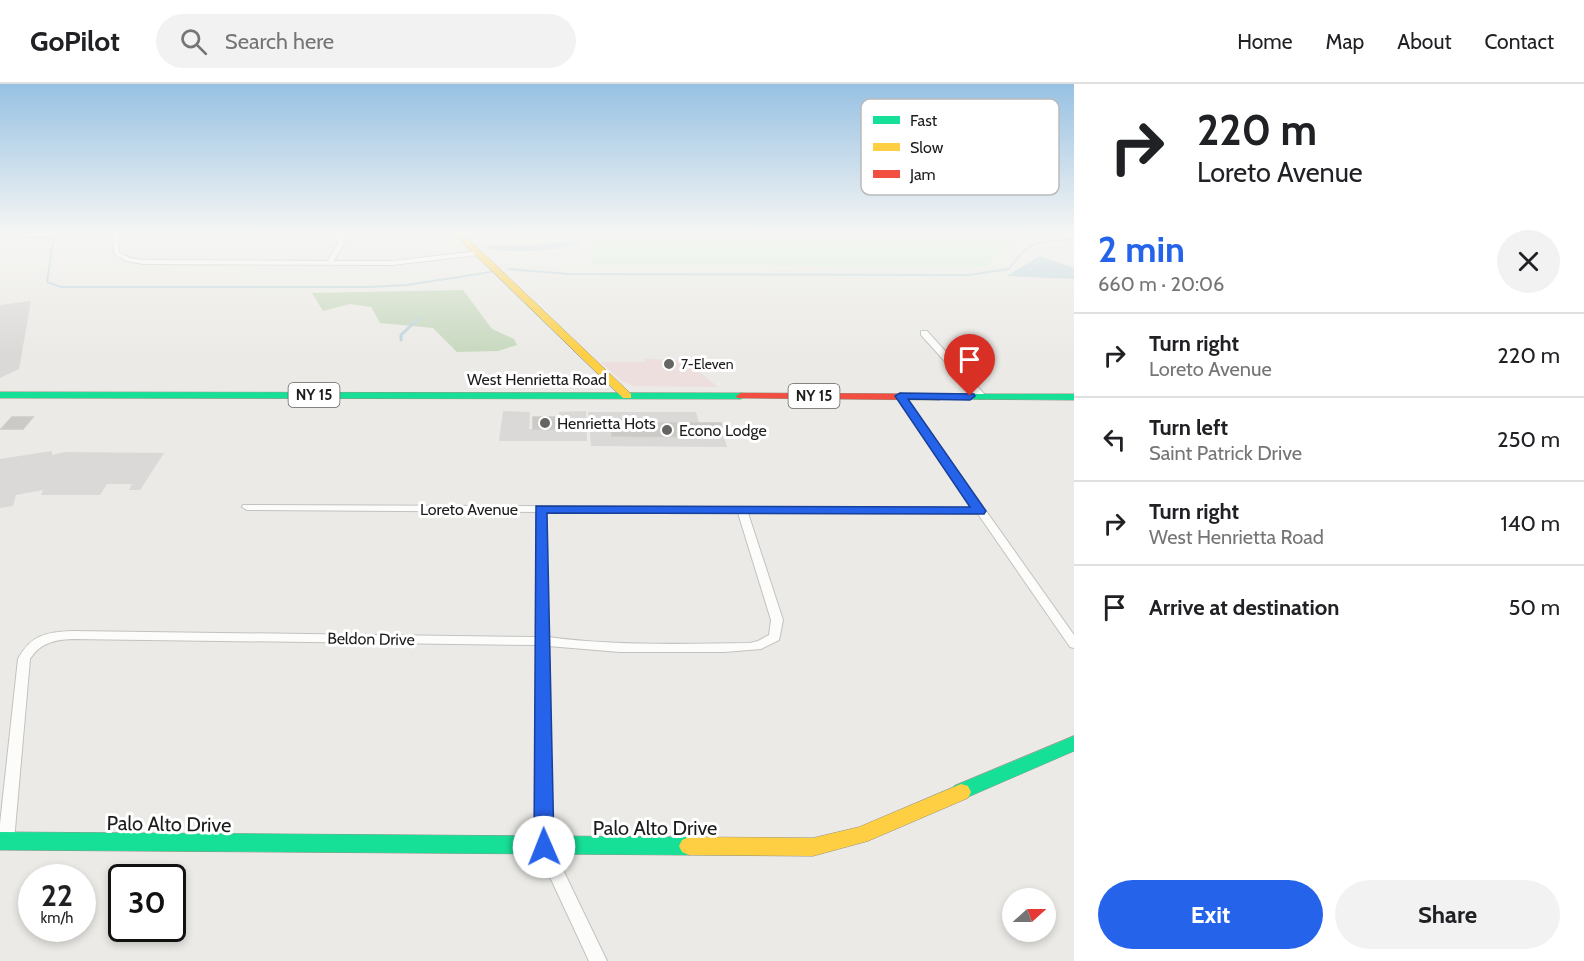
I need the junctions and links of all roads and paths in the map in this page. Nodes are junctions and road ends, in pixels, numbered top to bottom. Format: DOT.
graph roads {
  1 [pos="500,273"];
  2 [pos="924,333"];
  3 [pos="0,395"];
  4 [pos="627,396"];
  5 [pos="900,396"];
  6 [pos="981,397"];
  7 [pos="1074,397"];
  8 [pos="247,507"];
  9 [pos="541,509"];
  10 [pos="742,509"];
  11 [pos="979,511"];
  12 [pos="542,641"];
  13 [pos="1074,644"];
  14 [pos="1074,743"];
  15 [pos="3,841"];
  16 [pos="544,847"];
  17 [pos="598,961"];
  1 -- 4 [label="street"];
  2 -- 6 [label="street"];
  3 -- 4 [label="street, West Henrietta Road / NY 15"];
  4 -- 5 [label="street, West Henrietta Road / NY 15"];
  5 -- 6 [label="street, West Henrietta Road / NY 15"];
  5 -- 11 [label="street"];
  6 -- 7 [label="street, West Henrietta Road / NY 15"];
  8 -- 9 [label="street, Loreto Avenue"];
  9 -- 10 [label="street, Loreto Avenue"];
  9 -- 12 [label="street"];
  10 -- 11 [label="street, Loreto Avenue"];
  10 -- 12 [label="street, Beldon Drive"];
  11 -- 13 [label="street"];
  12 -- 15 [label="street, Beldon Drive"];
  12 -- 16 [label="street"];
  14 -- 16 [label="street, Palo Alto Drive"];
  15 -- 16 [label="street, Palo Alto Drive"];
  16 -- 17 [label="street"];
}
